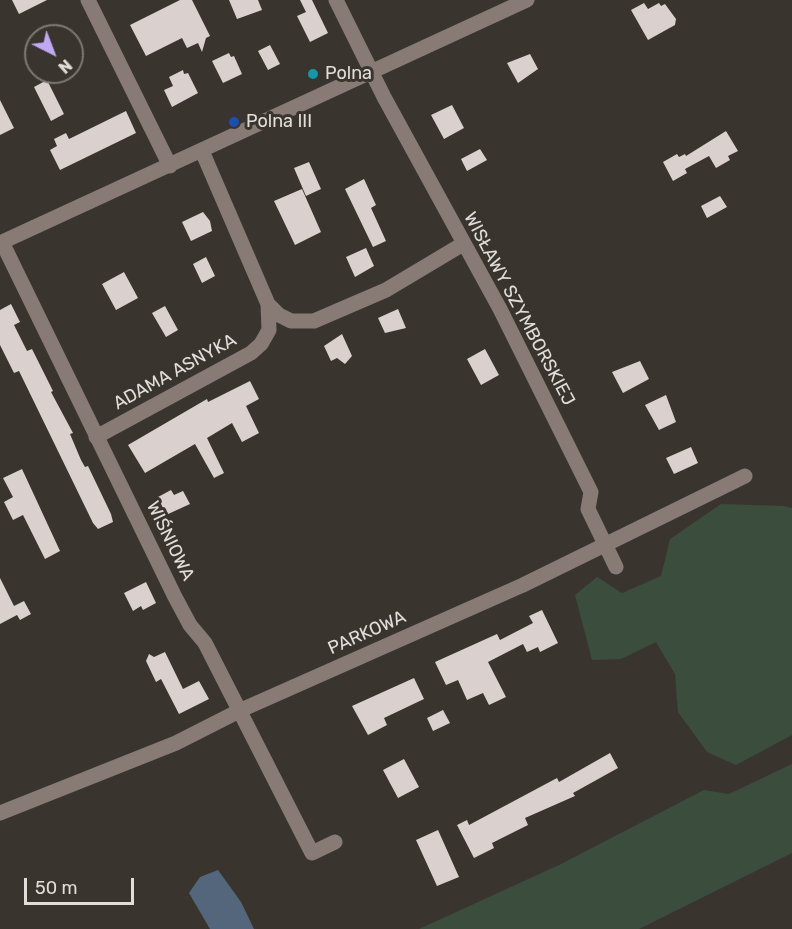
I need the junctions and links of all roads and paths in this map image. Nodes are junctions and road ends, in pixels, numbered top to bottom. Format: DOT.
graph roads {
  1 [pos="88,0"];
  2 [pos="336,0"];
  3 [pos="527,0"];
  4 [pos="372,73"];
  5 [pos="202,151"];
  6 [pos="170,166"];
  7 [pos="1,242"];
  8 [pos="463,244"];
  9 [pos="268,304"];
  10 [pos="96,437"];
  11 [pos="745,476"];
  12 [pos="605,545"];
  13 [pos="616,567"];
  14 [pos="241,710"];
  15 [pos="0,813"];
  16 [pos="335,842"];
  1 -- 6 [label="street"];
  2 -- 4 [label="street, WISŁAWY SZYMBORSKIEJ"];
  3 -- 4 [label="street"];
  4 -- 5 [label="street"];
  4 -- 8 [label="street, WISŁAWY SZYMBORSKIEJ"];
  5 -- 6 [label="street"];
  5 -- 9 [label="street"];
  6 -- 7 [label="street"];
  7 -- 10 [label="street, WIŚNIOWA"];
  8 -- 9 [label="street"];
  8 -- 12 [label="street, WISŁAWY SZYMBORSKIEJ"];
  9 -- 10 [label="street, ADAMA ASNYKA"];
  10 -- 14 [label="street, WIŚNIOWA"];
  11 -- 12 [label="street, PARKOWA"];
  12 -- 13 [label="street, WISŁAWY SZYMBORSKIEJ"];
  12 -- 14 [label="street, PARKOWA"];
  14 -- 15 [label="street, PARKOWA"];
  14 -- 16 [label="street, WIŚNIOWA"];
}
